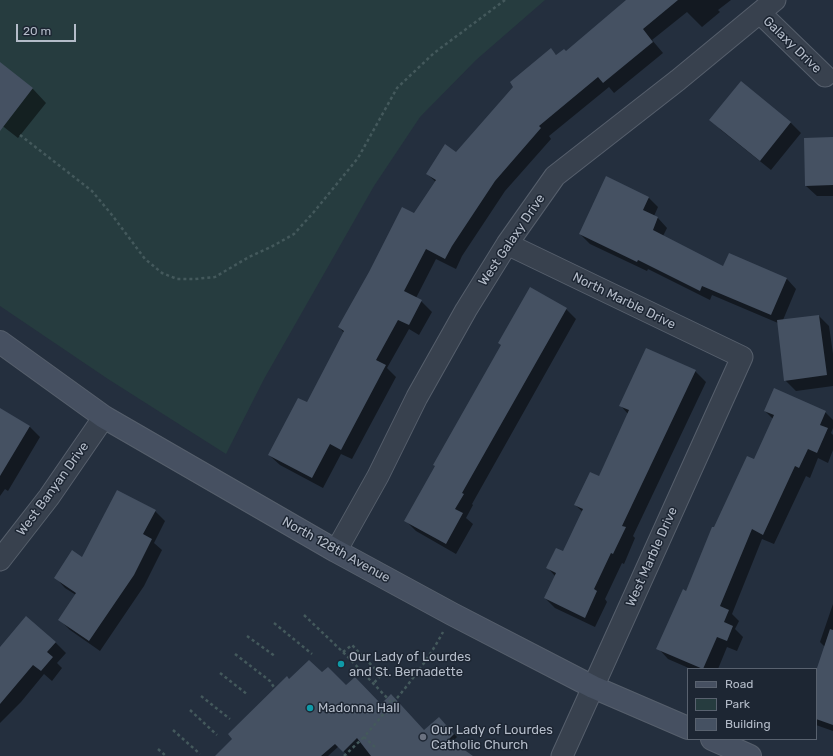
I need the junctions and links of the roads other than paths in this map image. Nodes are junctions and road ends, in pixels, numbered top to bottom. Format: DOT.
graph roads {
  1 [pos="767,7"];
  2 [pos="825,76"];
  3 [pos="507,244"];
  4 [pos="0,342"];
  5 [pos="742,358"];
  6 [pos="104,417"];
  7 [pos="336,551"];
  8 [pos="0,560"];
  9 [pos="593,686"];
  10 [pos="687,728"];
  11 [pos="714,740"];
  12 [pos="562,756"];
  13 [pos="750,756"];
  1 -- 2 [label="street, Galaxy Drive"];
  1 -- 3 [label="street, West Galaxy Drive"];
  3 -- 5 [label="street, North Marble Drive"];
  3 -- 7 [label="street, West Galaxy Drive"];
  4 -- 6 [label="street, North 128th Avenue"];
  5 -- 9 [label="street, West Marble Drive"];
  6 -- 7 [label="street, North 128th Avenue"];
  6 -- 8 [label="street, West Banyan Drive"];
  7 -- 9 [label="street, North 128th Avenue"];
  9 -- 10 [label="street, North 128th Avenue"];
  9 -- 12 [label="street, West Marble Drive"];
  11 -- 13 [label="street"];
}
